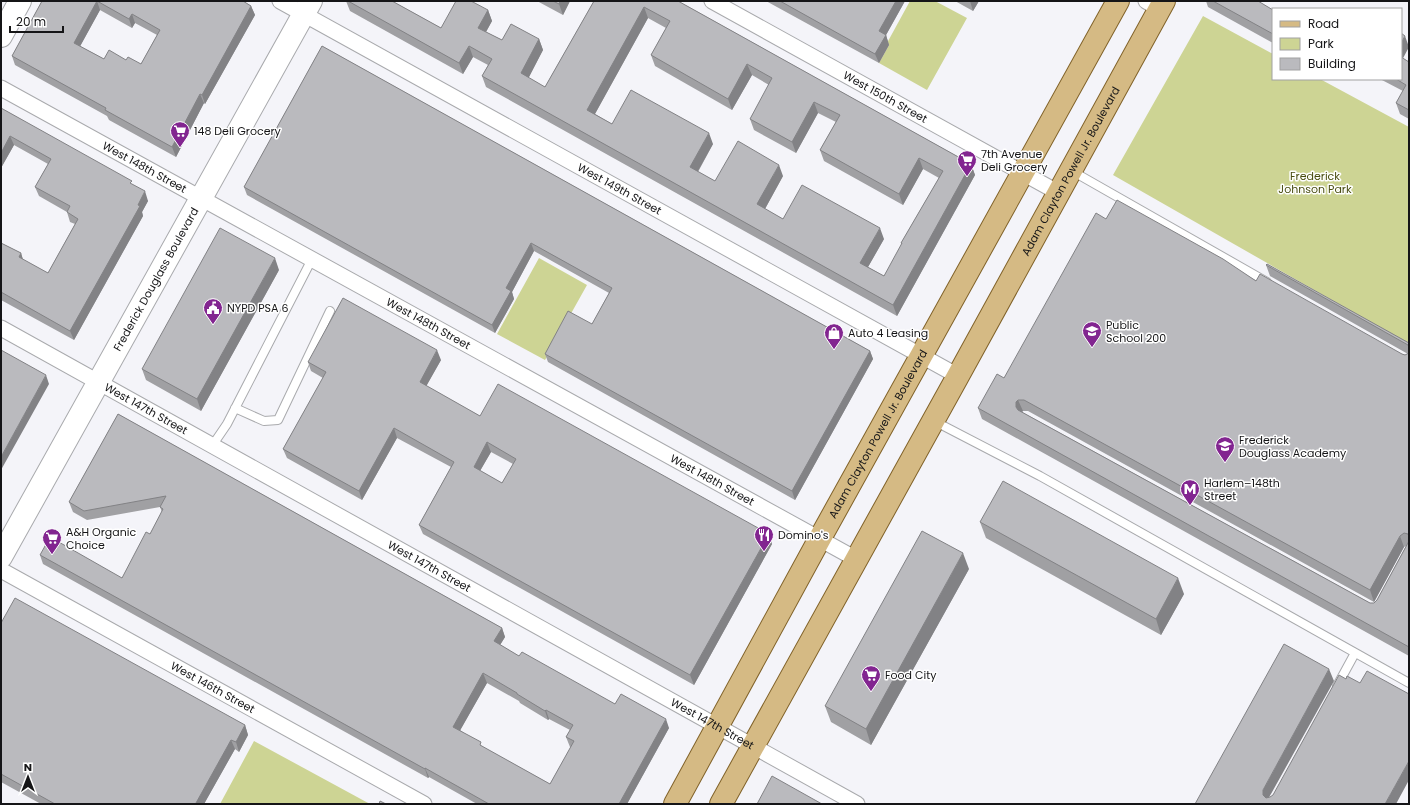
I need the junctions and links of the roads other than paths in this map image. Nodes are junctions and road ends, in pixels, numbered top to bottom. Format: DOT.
graph roads {
  1 [pos="20,1"];
  2 [pos="280,1"];
  3 [pos="712,1"];
  4 [pos="1118,1"];
  5 [pos="1157,4"];
  6 [pos="307,8"];
  7 [pos="1,36"];
  8 [pos="1,88"];
  9 [pos="1071,171"];
  10 [pos="1023,173"];
  11 [pos="1059,193"];
  12 [pos="200,198"];
  13 [pos="312,260"];
  14 [pos="1277,287"];
  15 [pos="330,311"];
  16 [pos="1,328"];
  17 [pos="921,356"];
  18 [pos="958,376"];
  19 [pos="98,382"];
  20 [pos="235,408"];
  21 [pos="934,420"];
  22 [pos="212,446"];
  23 [pos="819,540"];
  24 [pos="1,557"];
  25 [pos="856,559"];
  26 [pos="1,570"];
  27 [pos="1355,653"];
  28 [pos="1409,683"];
  29 [pos="1332,694"];
  30 [pos="717,726"];
  31 [pos="753,746"];
  32 [pos="424,804"];
  33 [pos="675,804"];
  34 [pos="721,804"];
  35 [pos="857,804"];
  1 -- 7 [label="main road"];
  2 -- 6 [label="street, West 149th Street"];
  3 -- 10 [label="street, West 150th Street"];
  4 -- 10 [label="main road, Adam Clayton Powell Jr. Boulevard"];
  5 -- 9 [label="main road, Adam Clayton Powell Jr. Boulevard"];
  6 -- 12 [label="main road, Frederick Douglass Boulevard"];
  6 -- 17 [label="street, West 149th Street"];
  8 -- 12 [label="street, West 148th Street"];
  9 -- 11 [label="main road, Adam Clayton Powell Jr. Boulevard"];
  9 -- 14 [label="lane"];
  10 -- 11 [label="street, West 150th Street"];
  10 -- 17 [label="main road, Adam Clayton Powell Jr. Boulevard"];
  11 -- 18 [label="main road, Adam Clayton Powell Jr. Boulevard"];
  12 -- 13 [label="street, West 148th Street"];
  12 -- 19 [label="main road, Frederick Douglass Boulevard"];
  13 -- 20 [label="lane"];
  13 -- 23 [label="street, West 148th Street"];
  15 -- 20 [label="lane"];
  16 -- 19 [label="street, West 147th Street"];
  17 -- 18 [label="street, West 149th Street"];
  17 -- 23 [label="main road, Adam Clayton Powell Jr. Boulevard"];
  18 -- 21 [label="main road, Adam Clayton Powell Jr. Boulevard"];
  19 -- 22 [label="street, West 147th Street"];
  19 -- 24 [label="main road, Frederick Douglass Boulevard"];
  20 -- 22 [label="lane"];
  21 -- 25 [label="main road, Adam Clayton Powell Jr. Boulevard"];
  21 -- 27 [label="lane"];
  22 -- 30 [label="street, West 147th Street"];
  23 -- 25 [label="street, West 148th Street"];
  23 -- 30 [label="main road, Adam Clayton Powell Jr. Boulevard"];
  25 -- 31 [label="main road, Adam Clayton Powell Jr. Boulevard"];
  26 -- 32 [label="street, West 146th Street"];
  27 -- 28 [label="lane"];
  27 -- 29 [label="lane"];
  30 -- 31 [label="street, West 147th Street"];
  30 -- 33 [label="main road, Adam Clayton Powell Jr. Boulevard"];
  31 -- 34 [label="main road, Adam Clayton Powell Jr. Boulevard"];
  31 -- 35 [label="street, West 147th Street"];
}
